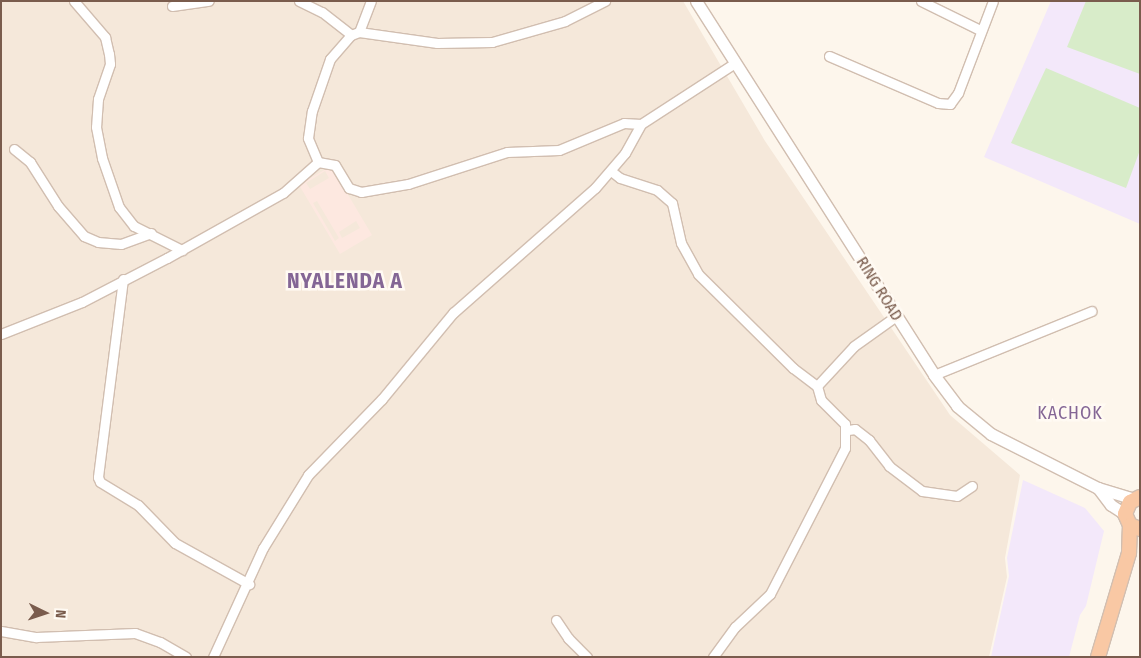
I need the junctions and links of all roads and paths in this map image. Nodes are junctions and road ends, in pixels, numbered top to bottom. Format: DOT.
graph roads {
  1 [pos="74,1"];
  2 [pos="209,1"];
  3 [pos="299,1"];
  4 [pos="371,1"];
  5 [pos="605,1"];
  6 [pos="696,1"];
  7 [pos="921,1"];
  8 [pos="993,1"];
  9 [pos="172,6"];
  10 [pos="980,30"];
  11 [pos="355,34"];
  12 [pos="829,56"];
  13 [pos="736,63"];
  14 [pos="641,124"];
  15 [pos="14,149"];
  16 [pos="318,162"];
  17 [pos="611,171"];
  18 [pos="151,233"];
  19 [pos="182,250"];
  20 [pos="123,279"];
  21 [pos="1092,311"];
  22 [pos="896,316"];
  23 [pos="1,334"];
  24 [pos="934,375"];
  25 [pos="817,386"];
  26 [pos="848,430"];
  27 [pos="972,486"];
  28 [pos="1098,488"];
  29 [pos="1137,498"];
  30 [pos="1132,522"];
  31 [pos="1140,548"];
  32 [pos="249,584"];
  33 [pos="556,620"];
  34 [pos="1,631"];
  35 [pos="186,657"];
  36 [pos="213,657"];
  37 [pos="587,657"];
  38 [pos="713,657"];
  39 [pos="1100,657"];
  1 -- 18 [label="street"];
  2 -- 9 [label="street"];
  3 -- 11 [label="street"];
  4 -- 11 [label="street"];
  5 -- 11 [label="street"];
  6 -- 13 [label="main road, RING ROAD"];
  7 -- 10 [label="street"];
  8 -- 10 [label="street"];
  10 -- 12 [label="street"];
  11 -- 16 [label="street"];
  13 -- 14 [label="street"];
  13 -- 22 [label="main road, RING ROAD"];
  14 -- 16 [label="street"];
  14 -- 17 [label="street"];
  15 -- 18 [label="street"];
  16 -- 19 [label="street"];
  17 -- 25 [label="street"];
  17 -- 32 [label="street"];
  18 -- 19 [label="street"];
  19 -- 20 [label="street"];
  20 -- 23 [label="street"];
  20 -- 32 [label="street"];
  21 -- 24 [label="street"];
  22 -- 24 [label="main road, RING ROAD"];
  22 -- 25 [label="street"];
  24 -- 28 [label="main road, RING ROAD"];
  25 -- 26 [label="street"];
  26 -- 27 [label="street"];
  26 -- 38 [label="street"];
  28 -- 29 [label="main road, RING ROAD"];
  28 -- 30 [label="main road"];
  29 -- 30 [label="highway"];
  30 -- 39 [label="highway"];
  31 -- 39 [label="highway"];
  32 -- 36 [label="street"];
  33 -- 37 [label="street"];
  34 -- 35 [label="street"];
}
